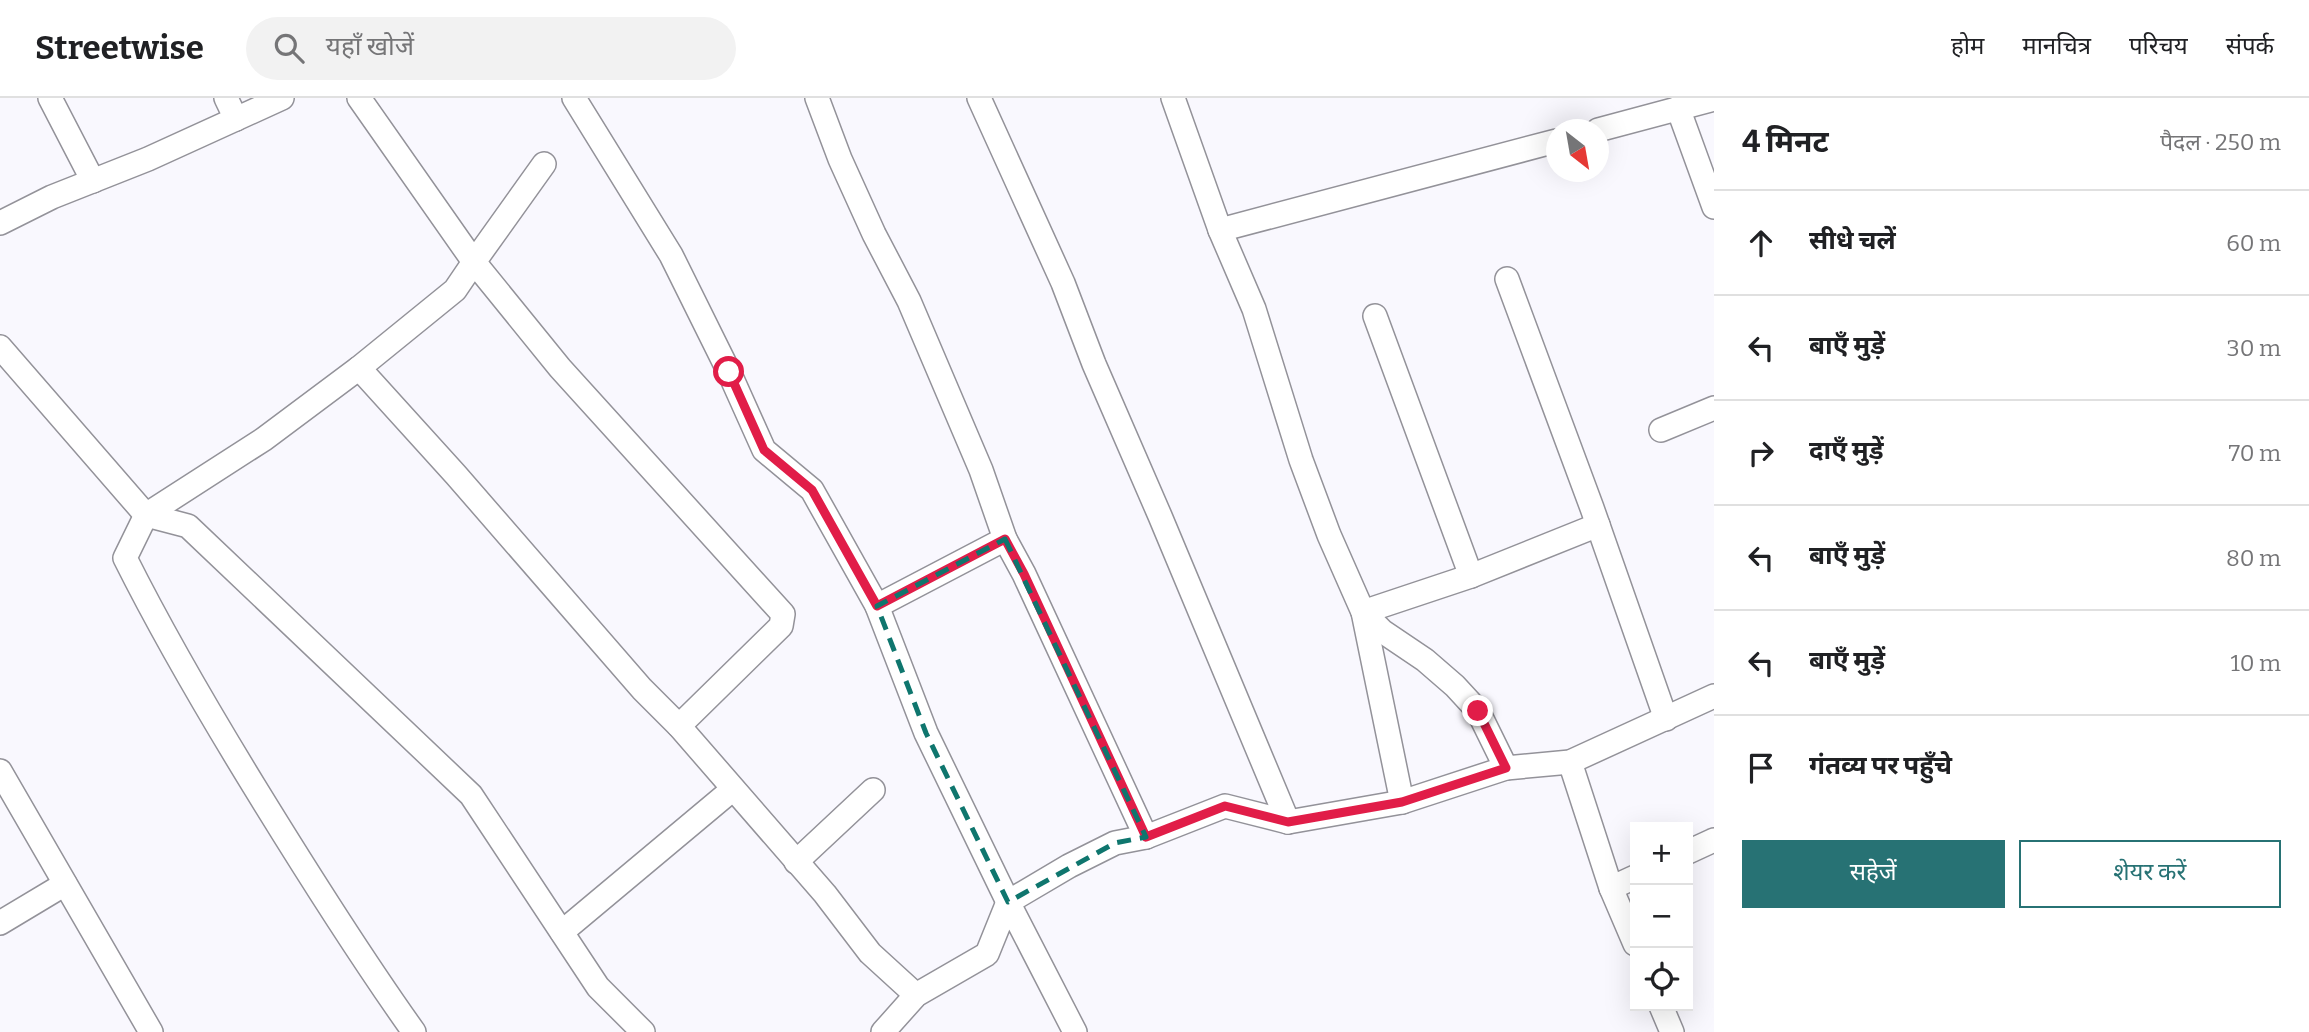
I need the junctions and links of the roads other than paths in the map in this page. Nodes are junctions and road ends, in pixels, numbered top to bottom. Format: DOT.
graph roads {
  1 [pos="50,98"];
  2 [pos="226,98"];
  3 [pos="282,98"];
  4 [pos="359,98"];
  5 [pos="574,98"];
  6 [pos="817,98"];
  7 [pos="979,98"];
  8 [pos="1173,98"];
  9 [pos="1714,99"];
  10 [pos="1678,108"];
  11 [pos="236,119"];
  12 [pos="1609,127"];
  13 [pos="1546,144"];
  14 [pos="544,164"];
  15 [pos="93,181"];
  16 [pos="1714,207"];
  17 [pos="0,223"];
  18 [pos="1220,230"];
  19 [pos="474,262"];
  20 [pos="1507,279"];
  21 [pos="1375,316"];
  22 [pos="0,347"];
  23 [pos="359,368"];
  24 [pos="1714,408"];
  25 [pos="1661,430"];
  26 [pos="146,515"];
  27 [pos="1598,525"];
  28 [pos="1005,539"];
  29 [pos="1471,576"];
  30 [pos="877,606"];
  31 [pos="1363,612"];
  32 [pos="1714,696"];
  33 [pos="1666,719"];
  34 [pos="678,726"];
  35 [pos="1570,762"];
  36 [pos="1506,768"];
  37 [pos="0,771"];
  38 [pos="733,789"];
  39 [pos="873,790"];
  40 [pos="1402,802"];
  41 [pos="1288,822"];
  42 [pos="1146,837"];
  43 [pos="1714,839"];
  44 [pos="1693,850"];
  45 [pos="796,862"];
  46 [pos="1630,879"];
  47 [pos="65,884"];
  48 [pos="1611,888"];
  49 [pos="1008,902"];
  50 [pos="0,923"];
  51 [pos="562,932"];
  52 [pos="1630,932"];
  53 [pos="916,995"];
  54 [pos="1663,1011"];
  55 [pos="151,1032"];
  56 [pos="414,1032"];
  57 [pos="643,1032"];
  58 [pos="883,1032"];
  59 [pos="1075,1032"];
  60 [pos="1672,1032"];
  1 -- 15 [label="street"];
  2 -- 11 [label="street"];
  3 -- 11 [label="street"];
  4 -- 19 [label="street"];
  5 -- 30 [label="street"];
  6 -- 28 [label="street"];
  7 -- 41 [label="street"];
  8 -- 18 [label="street"];
  9 -- 10 [label="street"];
  10 -- 12 [label="street"];
  10 -- 16 [label="street"];
  11 -- 15 [label="street"];
  13 -- 18 [label="street"];
  14 -- 19 [label="street"];
  15 -- 17 [label="street"];
  18 -- 31 [label="street"];
  19 -- 23 [label="street"];
  19 -- 34 [label="street"];
  20 -- 27 [label="street"];
  21 -- 29 [label="street"];
  22 -- 26 [label="street"];
  23 -- 26 [label="street"];
  23 -- 34 [label="street"];
  24 -- 25 [label="street"];
  26 -- 51 [label="street"];
  26 -- 56 [label="street"];
  27 -- 29 [label="street"];
  27 -- 33 [label="street"];
  28 -- 30 [label="street"];
  28 -- 42 [label="street"];
  29 -- 31 [label="street"];
  30 -- 49 [label="street"];
  31 -- 36 [label="street"];
  31 -- 40 [label="street"];
  32 -- 33 [label="street"];
  33 -- 35 [label="street"];
  34 -- 38 [label="street"];
  35 -- 36 [label="street"];
  35 -- 48 [label="street"];
  36 -- 40 [label="street"];
  37 -- 47 [label="street"];
  38 -- 45 [label="street"];
  38 -- 51 [label="street"];
  39 -- 45 [label="street"];
  40 -- 41 [label="street"];
  41 -- 42 [label="street"];
  42 -- 49 [label="street"];
  43 -- 44 [label="street"];
  45 -- 53 [label="street"];
  46 -- 48 [label="street"];
  47 -- 50 [label="street"];
  47 -- 55 [label="street"];
  48 -- 52 [label="street"];
  49 -- 53 [label="street"];
  49 -- 59 [label="street"];
  51 -- 57 [label="street"];
  53 -- 58 [label="street"];
  54 -- 60 [label="street"];
}
